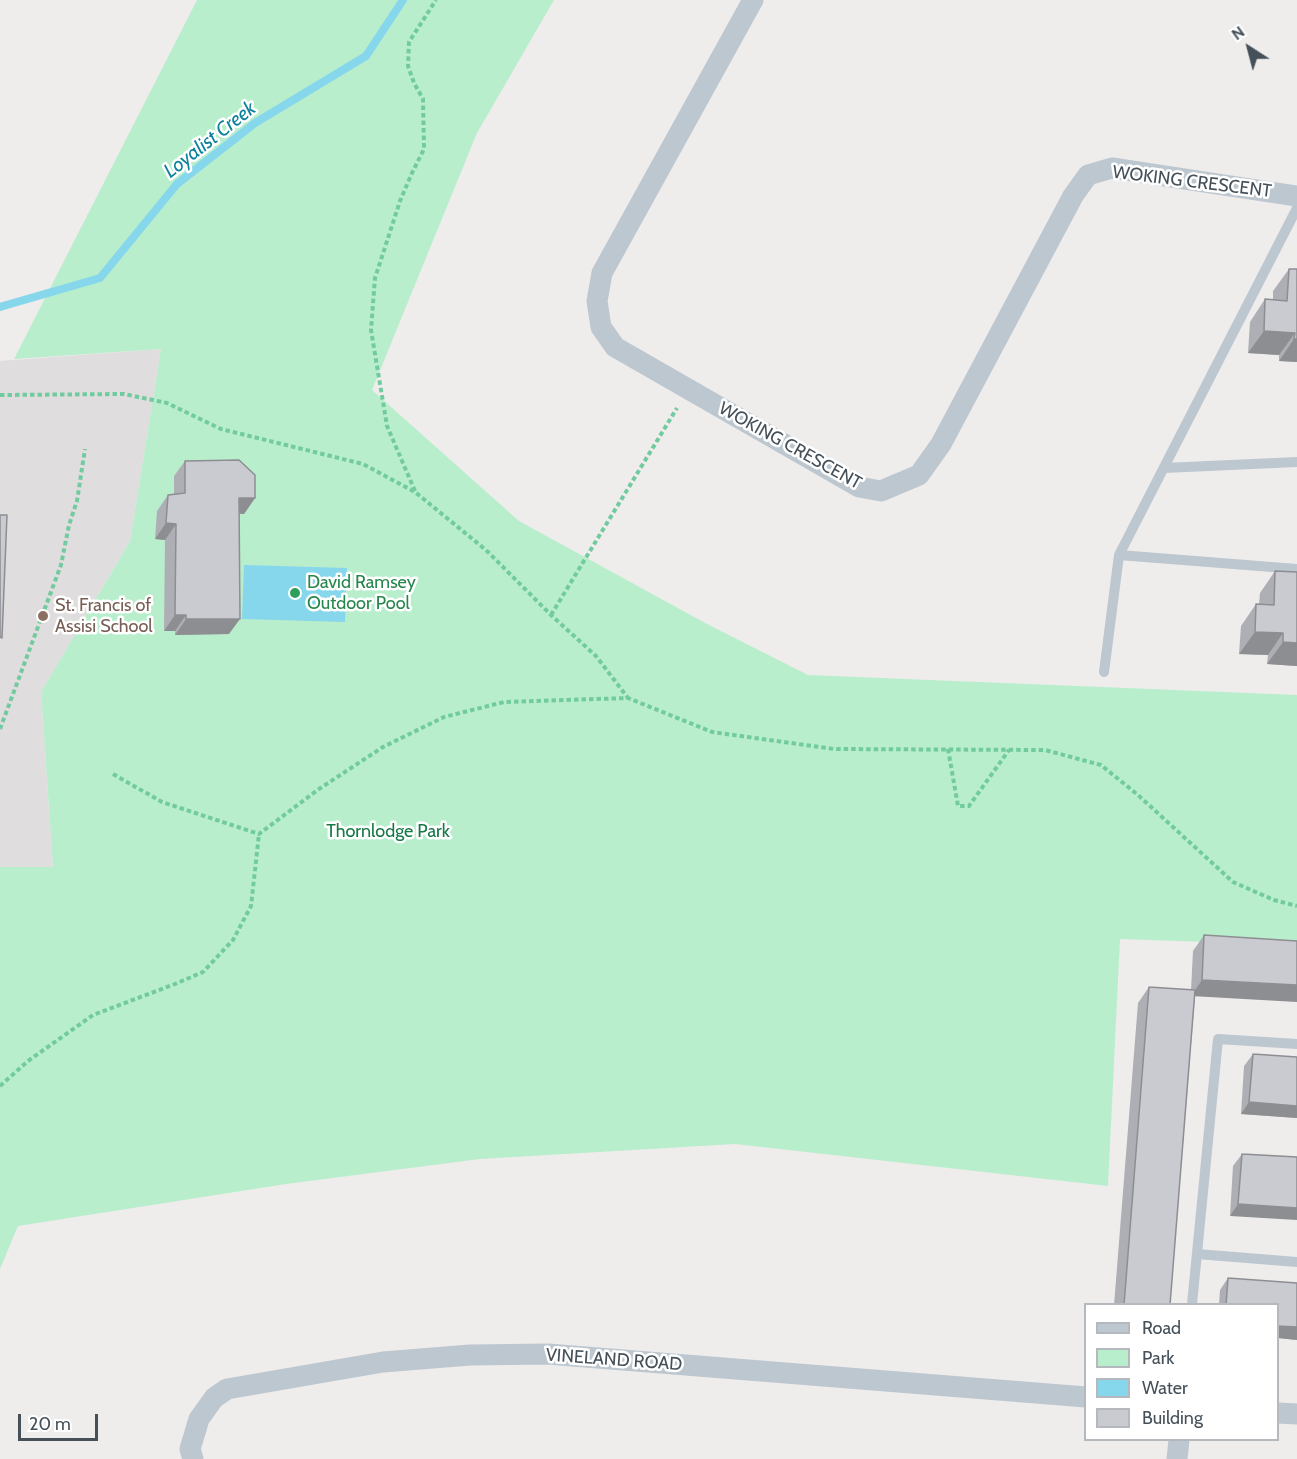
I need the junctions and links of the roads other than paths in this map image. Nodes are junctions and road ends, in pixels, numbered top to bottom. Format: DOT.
graph roads {
  1 [pos="753,0"];
  2 [pos="1297,196"];
  3 [pos="1297,208"];
  4 [pos="1297,462"];
  5 [pos="1164,468"];
  6 [pos="1119,555"];
  7 [pos="1297,568"];
  8 [pos="1104,672"];
  9 [pos="1297,1044"];
  10 [pos="1197,1254"];
  11 [pos="1297,1262"];
  12 [pos="1192,1303"];
  13 [pos="1084,1397"];
  14 [pos="1279,1413"];
  15 [pos="1297,1414"];
  16 [pos="1179,1441"];
  17 [pos="193,1459"];
  18 [pos="1177,1459"];
  1 -- 2 [label="street, WOKING CRESCENT"];
  3 -- 5 [label="lane"];
  4 -- 5 [label="lane"];
  5 -- 6 [label="lane"];
  6 -- 7 [label="lane"];
  6 -- 8 [label="lane"];
  9 -- 10 [label="lane"];
  10 -- 11 [label="lane"];
  10 -- 12 [label="lane"];
  13 -- 17 [label="street, VINELAND ROAD"];
  14 -- 15 [label="street"];
  16 -- 18 [label="street"];
}
